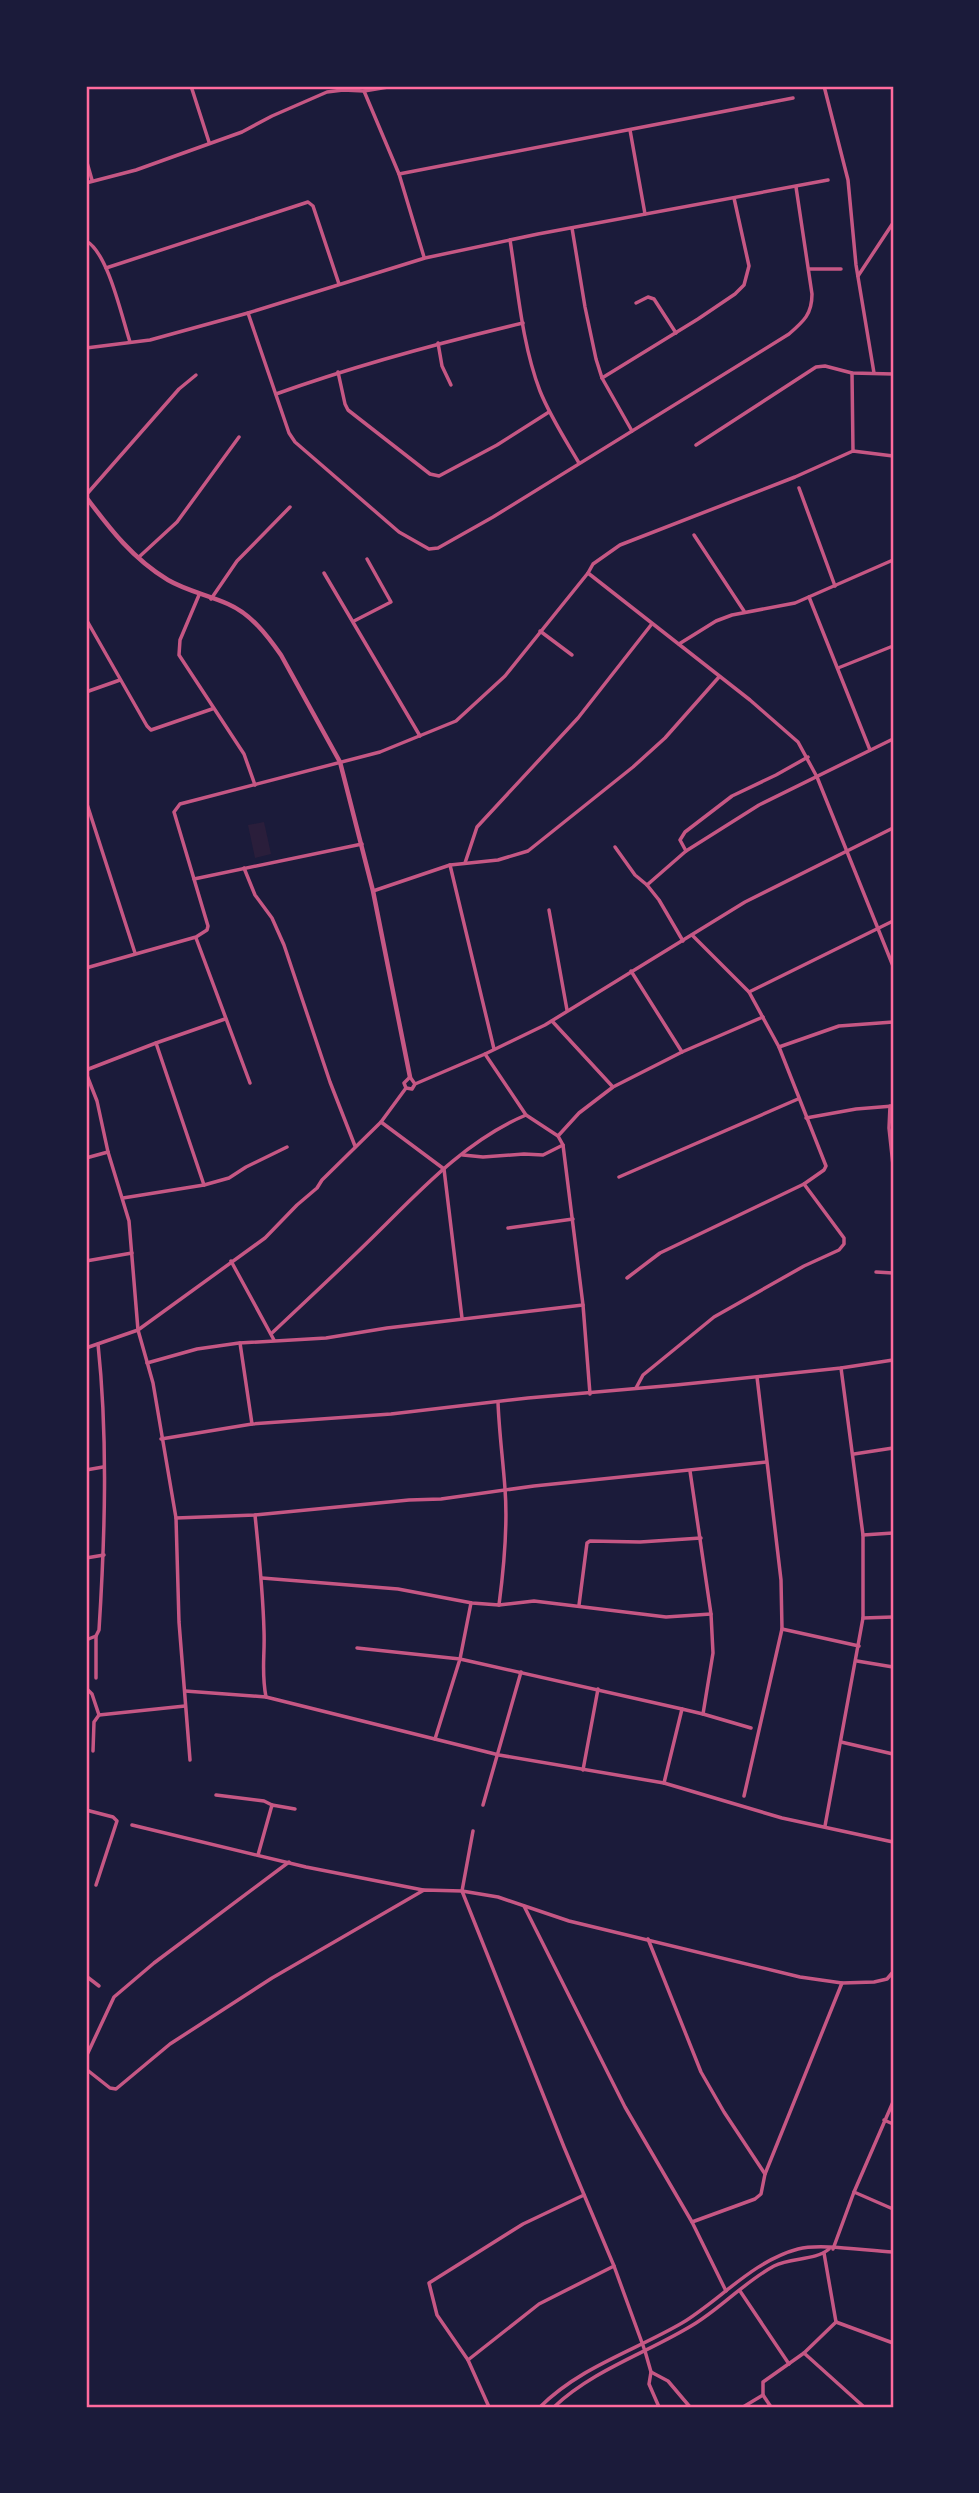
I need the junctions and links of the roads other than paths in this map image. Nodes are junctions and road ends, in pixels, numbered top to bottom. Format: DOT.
graph roads {
  1 [pos="191,86"];
  2 [pos="394,86"];
  3 [pos="824,86"];
  4 [pos="364,91"];
  5 [pos="793,98"];
  6 [pos="630,129"];
  7 [pos="209,142"];
  8 [pos="86,159"];
  9 [pos="398,174"];
  10 [pos="92,180"];
  11 [pos="828,180"];
  12 [pos="86,183"];
  13 [pos="796,187"];
  14 [pos="733,198"];
  15 [pos="645,214"];
  16 [pos="893,223"];
  17 [pos="572,228"];
  18 [pos="510,240"];
  19 [pos="86,241"];
  20 [pos="425,258"];
  21 [pos="106,268"];
  22 [pos="809,269"];
  23 [pos="841,269"];
  24 [pos="858,276"];
  25 [pos="339,285"];
  26 [pos="636,303"];
  27 [pos="248,313"];
  28 [pos="523,323"];
  29 [pos="676,333"];
  30 [pos="130,342"];
  31 [pos="438,343"];
  32 [pos="86,348"];
  33 [pos="338,372"];
  34 [pos="852,373"];
  35 [pos="874,373"];
  36 [pos="893,373"];
  37 [pos="196,375"];
  38 [pos="602,378"];
  39 [pos="451,385"];
  40 [pos="276,394"];
  41 [pos="549,412"];
  42 [pos="632,431"];
  43 [pos="239,437"];
  44 [pos="696,444"];
  45 [pos="853,451"];
  46 [pos="893,456"];
  47 [pos="580,464"];
  48 [pos="799,488"];
  49 [pos="86,496"];
  50 [pos="290,507"];
  51 [pos="694,535"];
  52 [pos="137,559"];
  53 [pos="367,559"];
  54 [pos="893,560"];
  55 [pos="324,573"];
  56 [pos="588,573"];
  57 [pos="835,586"];
  58 [pos="200,595"];
  59 [pos="809,597"];
  60 [pos="211,598"];
  61 [pos="744,611"];
  62 [pos="86,619"];
  63 [pos="354,621"];
  64 [pos="651,625"];
  65 [pos="540,630"];
  66 [pos="679,644"];
  67 [pos="893,646"];
  68 [pos="572,654"];
  69 [pos="838,668"];
  70 [pos="719,677"];
  71 [pos="120,680"];
  72 [pos="86,692"];
  73 [pos="213,709"];
  74 [pos="421,736"];
  75 [pos="893,739"];
  76 [pos="870,750"];
  77 [pos="808,757"];
  78 [pos="340,762"];
  79 [pos="817,777"];
  80 [pos="255,785"];
  81 [pos="86,801"];
  82 [pos="893,828"];
  83 [pos="362,844"];
  84 [pos="615,847"];
  85 [pos="686,850"];
  86 [pos="848,851"];
  87 [pos="465,863"];
  88 [pos="450,865"];
  89 [pos="244,868"];
  90 [pos="194,879"];
  91 [pos="647,885"];
  92 [pos="373,891"];
  93 [pos="549,910"];
  94 [pos="893,921"];
  95 [pos="878,928"];
  96 [pos="692,935"];
  97 [pos="196,937"];
  98 [pos="683,941"];
  99 [pos="135,953"];
  100 [pos="893,966"];
  101 [pos="86,968"];
  102 [pos="631,971"];
  103 [pos="749,992"];
  104 [pos="567,1010"];
  105 [pos="763,1017"];
  106 [pos="225,1019"];
  107 [pos="552,1021"];
  108 [pos="893,1022"];
  109 [pos="156,1043"];
  110 [pos="779,1047"];
  111 [pos="494,1049"];
  112 [pos="682,1052"];
  113 [pos="485,1054"];
  114 [pos="86,1072"];
  115 [pos="410,1077"];
  116 [pos="250,1083"];
  117 [pos="415,1084"];
  118 [pos="613,1087"];
  119 [pos="406,1088"];
  120 [pos="798,1099"];
  121 [pos="892,1106"];
  122 [pos="526,1115"];
  123 [pos="806,1118"];
  124 [pos="381,1122"];
  125 [pos="558,1136"];
  126 [pos="563,1145"];
  127 [pos="355,1146"];
  128 [pos="287,1147"];
  129 [pos="108,1153"];
  130 [pos="462,1155"];
  131 [pos="86,1158"];
  132 [pos="893,1165"];
  133 [pos="443,1169"];
  134 [pos="619,1177"];
  135 [pos="804,1184"];
  136 [pos="204,1185"];
  137 [pos="124,1198"];
  138 [pos="573,1219"];
  139 [pos="508,1228"];
  140 [pos="133,1253"];
  141 [pos="86,1261"];
  142 [pos="231,1261"];
  143 [pos="876,1272"];
  144 [pos="893,1273"];
  145 [pos="627,1278"];
  146 [pos="583,1305"];
  147 [pos="462,1318"];
  148 [pos="138,1330"];
  149 [pos="272,1333"];
  150 [pos="274,1340"];
  151 [pos="239,1343"];
  152 [pos="97,1344"];
  153 [pos="86,1348"];
  154 [pos="893,1360"];
  155 [pos="147,1363"];
  156 [pos="841,1368"];
  157 [pos="757,1377"];
  158 [pos="636,1389"];
  159 [pos="590,1394"];
  160 [pos="498,1402"];
  161 [pos="251,1424"];
  162 [pos="161,1438"];
  163 [pos="893,1448"];
  164 [pos="853,1454"];
  165 [pos="766,1462"];
  166 [pos="103,1467"];
  167 [pos="86,1470"];
  168 [pos="690,1471"];
  169 [pos="505,1490"];
  170 [pos="255,1515"];
  171 [pos="176,1518"];
  172 [pos="893,1533"];
  173 [pos="863,1535"];
  174 [pos="701,1538"];
  175 [pos="104,1555"];
  176 [pos="86,1558"];
  177 [pos="262,1577"];
  178 [pos="472,1602"];
  179 [pos="499,1605"];
  180 [pos="579,1605"];
  181 [pos="711,1614"];
  182 [pos="893,1617"];
  183 [pos="863,1618"];
  184 [pos="782,1629"];
  185 [pos="96,1636"];
  186 [pos="86,1640"];
  187 [pos="859,1646"];
  188 [pos="357,1648"];
  189 [pos="460,1659"];
  190 [pos="857,1661"];
  191 [pos="893,1667"];
  192 [pos="522,1671"];
  193 [pos="96,1678"];
  194 [pos="86,1688"];
  195 [pos="598,1689"];
  196 [pos="184,1691"];
  197 [pos="266,1698"];
  198 [pos="185,1706"];
  199 [pos="682,1709"];
  200 [pos="703,1714"];
  201 [pos="99,1715"];
  202 [pos="751,1728"];
  203 [pos="435,1739"];
  204 [pos="841,1742"];
  205 [pos="93,1751"];
  206 [pos="893,1754"];
  207 [pos="499,1755"];
  208 [pos="190,1760"];
  209 [pos="583,1770"];
  210 [pos="664,1783"];
  211 [pos="216,1795"];
  212 [pos="744,1796"];
  213 [pos="272,1805"];
  214 [pos="483,1805"];
  215 [pos="295,1809"];
  216 [pos="86,1810"];
  217 [pos="132,1825"];
  218 [pos="824,1826"];
  219 [pos="473,1831"];
  220 [pos="893,1842"];
  221 [pos="258,1855"];
  222 [pos="289,1862"];
  223 [pos="96,1885"];
  224 [pos="424,1890"];
  225 [pos="462,1891"];
  226 [pos="524,1906"];
  227 [pos="648,1939"];
  228 [pos="893,1972"];
  229 [pos="86,1976"];
  230 [pos="842,1983"];
  231 [pos="99,1986"];
  232 [pos="86,2057"];
  233 [pos="86,2068"];
  234 [pos="893,2102"];
  235 [pos="884,2120"];
  236 [pos="893,2124"];
  237 [pos="765,2174"];
  238 [pos="854,2192"];
  239 [pos="584,2195"];
  240 [pos="893,2209"];
  241 [pos="692,2222"];
  242 [pos="831,2249"];
  243 [pos="893,2252"];
  244 [pos="824,2253"];
  245 [pos="614,2266"];
  246 [pos="726,2291"];
  247 [pos="740,2291"];
  248 [pos="836,2322"];
  249 [pos="642,2343"];
  250 [pos="893,2343"];
  251 [pos="645,2351"];
  252 [pos="804,2353"];
  253 [pos="468,2360"];
  254 [pos="789,2364"];
  255 [pos="652,2372"];
  256 [pos="763,2395"];
  257 [pos="489,2407"];
  258 [pos="540,2407"];
  259 [pos="554,2407"];
  260 [pos="659,2407"];
  261 [pos="690,2407"];
  262 [pos="743,2407"];
  263 [pos="771,2407"];
  264 [pos="864,2407"];
  1 -- 7 [label="street"];
  2 -- 4 [label="street"];
  3 -- 24 [label="street"];
  4 -- 7 [label="street"];
  4 -- 9 [label="street"];
  5 -- 6 [label="street"];
  6 -- 9 [label="street"];
  6 -- 15 [label="street"];
  7 -- 10 [label="street"];
  8 -- 10 [label="street"];
  9 -- 20 [label="street"];
  10 -- 12 [label="street"];
  11 -- 13 [label="street"];
  13 -- 14 [label="street"];
  13 -- 22 [label="street"];
  14 -- 15 [label="street"];
  14 -- 29 [label="street"];
  15 -- 17 [label="street"];
  16 -- 24 [label="street"];
  17 -- 18 [label="street"];
  17 -- 38 [label="street"];
  18 -- 20 [label="street"];
  18 -- 28 [label="street"];
  19 -- 21 [label="street"];
  20 -- 25 [label="street"];
  21 -- 25 [label="street"];
  21 -- 30 [label="street"];
  22 -- 23 [label="street"];
  22 -- 42 [label="street"];
  24 -- 35 [label="street"];
  25 -- 27 [label="street"];
  26 -- 29 [label="street"];
  27 -- 30 [label="street"];
  27 -- 40 [label="street"];
  28 -- 31 [label="street"];
  28 -- 41 [label="street"];
  29 -- 38 [label="street"];
  30 -- 32 [label="street"];
  31 -- 33 [label="street"];
  31 -- 39 [label="street"];
  33 -- 40 [label="street"];
  33 -- 41 [label="street"];
  34 -- 35 [label="street"];
  34 -- 44 [label="street"];
  34 -- 45 [label="street"];
  35 -- 36 [label="street"];
  37 -- 49 [label="street"];
  38 -- 42 [label="street"];
  40 -- 47 [label="street"];
  41 -- 47 [label="street"];
  42 -- 47 [label="street"];
  43 -- 52 [label="street"];
  45 -- 46 [label="street"];
  45 -- 56 [label="street"];
  48 -- 57 [label="street"];
  49 -- 52 [label="street"];
  50 -- 60 [label="street"];
  51 -- 61 [label="street"];
  52 -- 58 [label="street"];
  53 -- 63 [label="street"];
  54 -- 57 [label="street"];
  55 -- 63 [label="street"];
  56 -- 64 [label="street"];
  56 -- 65 [label="street"];
  57 -- 59 [label="street"];
  58 -- 60 [label="street"];
  58 -- 73 [label="street"];
  59 -- 61 [label="street"];
  59 -- 69 [label="street"];
  60 -- 78 [label="street"];
  61 -- 66 [label="street"];
  62 -- 71 [label="street"];
  63 -- 74 [label="street"];
  64 -- 66 [label="street"];
  64 -- 87 [label="street"];
  65 -- 68 [label="street"];
  65 -- 74 [label="street"];
  66 -- 70 [label="street"];
  67 -- 69 [label="street"];
  69 -- 76 [label="street"];
  70 -- 77 [label="street"];
  70 -- 87 [label="street"];
  71 -- 72 [label="street"];
  71 -- 73 [label="street"];
  73 -- 80 [label="street"];
  74 -- 78 [label="street"];
  75 -- 76 [label="street"];
  76 -- 79 [label="street"];
  77 -- 79 [label="street"];
  77 -- 85 [label="street"];
  78 -- 80 [label="street"];
  78 -- 83 [label="street"];
  79 -- 85 [label="street"];
  79 -- 86 [label="street"];
  80 -- 90 [label="street"];
  81 -- 99 [label="street"];
  82 -- 86 [label="street"];
  83 -- 89 [label="street"];
  83 -- 92 [label="street"];
  84 -- 91 [label="street"];
  85 -- 91 [label="street"];
  86 -- 95 [label="street"];
  86 -- 96 [label="street"];
  87 -- 88 [label="street"];
  88 -- 92 [label="street"];
  88 -- 111 [label="street"];
  89 -- 90 [label="street"];
  89 -- 127 [label="street"];
  90 -- 97 [label="street"];
  91 -- 98 [label="street"];
  92 -- 115 [label="street"];
  93 -- 104 [label="street"];
  94 -- 95 [label="street"];
  95 -- 100 [label="street"];
  95 -- 103 [label="street"];
  96 -- 98 [label="street"];
  96 -- 103 [label="street"];
  97 -- 99 [label="street"];
  97 -- 106 [label="street"];
  98 -- 102 [label="street"];
  99 -- 101 [label="street"];
  102 -- 104 [label="street"];
  102 -- 112 [label="street"];
  103 -- 105 [label="street"];
  104 -- 107 [label="street"];
  105 -- 110 [label="street"];
  105 -- 112 [label="street"];
  106 -- 109 [label="street"];
  106 -- 116 [label="street"];
  107 -- 111 [label="street"];
  107 -- 118 [label="street"];
  108 -- 110 [label="street"];
  109 -- 114 [label="street"];
  109 -- 136 [label="street"];
  110 -- 120 [label="street"];
  111 -- 113 [label="street"];
  112 -- 118 [label="street"];
  113 -- 117 [label="street"];
  113 -- 122 [label="street"];
  114 -- 129 [label="street"];
  115 -- 117 [label="street"];
  115 -- 119 [label="street"];
  117 -- 119 [label="street"];
  118 -- 125 [label="street"];
  119 -- 124 [label="street"];
  120 -- 123 [label="street"];
  120 -- 134 [label="street"];
  121 -- 123 [label="street"];
  121 -- 132 [label="street"];
  122 -- 125 [label="street"];
  122 -- 130 [label="street"];
  123 -- 135 [label="street"];
  124 -- 127 [label="street"];
  124 -- 133 [label="street"];
  125 -- 126 [label="street"];
  126 -- 130 [label="street"];
  126 -- 138 [label="street"];
  127 -- 142 [label="street"];
  128 -- 136 [label="street"];
  129 -- 131 [label="street"];
  129 -- 137 [label="street"];
  130 -- 133 [label="street"];
  133 -- 147 [label="street"];
  133 -- 149 [label="street"];
  135 -- 145 [label="street"];
  135 -- 158 [label="street"];
  136 -- 137 [label="street"];
  137 -- 140 [label="street"];
  138 -- 139 [label="street"];
  138 -- 146 [label="street"];
  140 -- 141 [label="street"];
  140 -- 148 [label="street"];
  142 -- 148 [label="street"];
  142 -- 149 [label="street"];
  143 -- 144 [label="street"];
  146 -- 147 [label="street"];
  146 -- 159 [label="street"];
  147 -- 150 [label="street"];
  148 -- 152 [label="street"];
  148 -- 155 [label="street"];
  149 -- 150 [label="street"];
  150 -- 151 [label="street"];
  151 -- 155 [label="street"];
  151 -- 161 [label="street"];
  152 -- 153 [label="street"];
  152 -- 166 [label="street"];
  154 -- 156 [label="street"];
  155 -- 162 [label="street"];
  156 -- 157 [label="street"];
  156 -- 164 [label="street"];
  157 -- 158 [label="street"];
  157 -- 165 [label="street"];
  158 -- 159 [label="street"];
  159 -- 160 [label="street"];
  160 -- 161 [label="street"];
  160 -- 169 [label="street"];
  161 -- 162 [label="street"];
  162 -- 171 [label="street"];
  163 -- 164 [label="street"];
  164 -- 173 [label="street"];
  165 -- 168 [label="street"];
  165 -- 184 [label="street"];
  166 -- 167 [label="street"];
  166 -- 175 [label="street"];
  168 -- 169 [label="street"];
  168 -- 174 [label="street"];
  169 -- 170 [label="street"];
  169 -- 179 [label="street"];
  170 -- 171 [label="street"];
  170 -- 177 [label="street"];
  171 -- 196 [label="street"];
  172 -- 173 [label="street"];
  173 -- 183 [label="street"];
  174 -- 180 [label="street"];
  174 -- 181 [label="street"];
  175 -- 176 [label="street"];
  175 -- 185 [label="street"];
  177 -- 178 [label="street"];
  177 -- 197 [label="street"];
  178 -- 179 [label="street"];
  178 -- 189 [label="street"];
  179 -- 180 [label="street"];
  180 -- 181 [label="street"];
  181 -- 200 [label="street"];
  182 -- 183 [label="street"];
  183 -- 187 [label="street"];
  184 -- 187 [label="street"];
  184 -- 212 [label="street"];
  185 -- 186 [label="street"];
  185 -- 193 [label="street"];
  187 -- 190 [label="street"];
  188 -- 189 [label="street"];
  189 -- 192 [label="street"];
  189 -- 203 [label="street"];
  190 -- 191 [label="street"];
  190 -- 204 [label="street"];
  192 -- 195 [label="street"];
  192 -- 207 [label="street"];
  194 -- 201 [label="street"];
  195 -- 199 [label="street"];
  195 -- 209 [label="street"];
  196 -- 197 [label="street"];
  196 -- 198 [label="street"];
  197 -- 203 [label="street"];
  198 -- 201 [label="street"];
  198 -- 208 [label="street"];
  199 -- 200 [label="street"];
  199 -- 210 [label="street"];
  200 -- 202 [label="street"];
  201 -- 205 [label="street"];
  203 -- 207 [label="street"];
  204 -- 206 [label="street"];
  204 -- 218 [label="street"];
  207 -- 209 [label="street"];
  207 -- 214 [label="street"];
  209 -- 210 [label="street"];
  210 -- 218 [label="street"];
  211 -- 213 [label="street"];
  213 -- 215 [label="street"];
  213 -- 221 [label="street"];
  216 -- 223 [label="street"];
  217 -- 221 [label="street"];
  218 -- 220 [label="street"];
  219 -- 225 [label="street"];
  221 -- 222 [label="street"];
  222 -- 224 [label="street"];
  222 -- 232 [label="street"];
  224 -- 225 [label="street"];
  224 -- 233 [label="street"];
  225 -- 226 [label="street"];
  225 -- 239 [label="street"];
  226 -- 227 [label="street"];
  226 -- 241 [label="street"];
  227 -- 230 [label="street"];
  227 -- 237 [label="street"];
  228 -- 230 [label="street"];
  229 -- 231 [label="street"];
  230 -- 237 [label="street"];
  234 -- 235 [label="street"];
  235 -- 236 [label="street"];
  235 -- 238 [label="street"];
  237 -- 241 [label="street"];
  238 -- 240 [label="street"];
  238 -- 242 [label="street"];
  239 -- 245 [label="street"];
  239 -- 253 [label="street"];
  241 -- 246 [label="street"];
  242 -- 243 [label="street"];
  242 -- 244 [label="street"];
  242 -- 246 [label="street"];
  244 -- 247 [label="street"];
  244 -- 248 [label="street"];
  245 -- 249 [label="street"];
  245 -- 253 [label="street"];
  246 -- 249 [label="street"];
  247 -- 251 [label="street"];
  247 -- 254 [label="street"];
  248 -- 250 [label="street"];
  248 -- 252 [label="street"];
  249 -- 251 [label="street"];
  249 -- 258 [label="street"];
  251 -- 255 [label="street"];
  251 -- 259 [label="street"];
  252 -- 254 [label="street"];
  252 -- 264 [label="street"];
  253 -- 257 [label="street"];
  254 -- 256 [label="street"];
  255 -- 260 [label="street"];
  255 -- 261 [label="street"];
  256 -- 262 [label="street"];
  256 -- 263 [label="street"];
}
